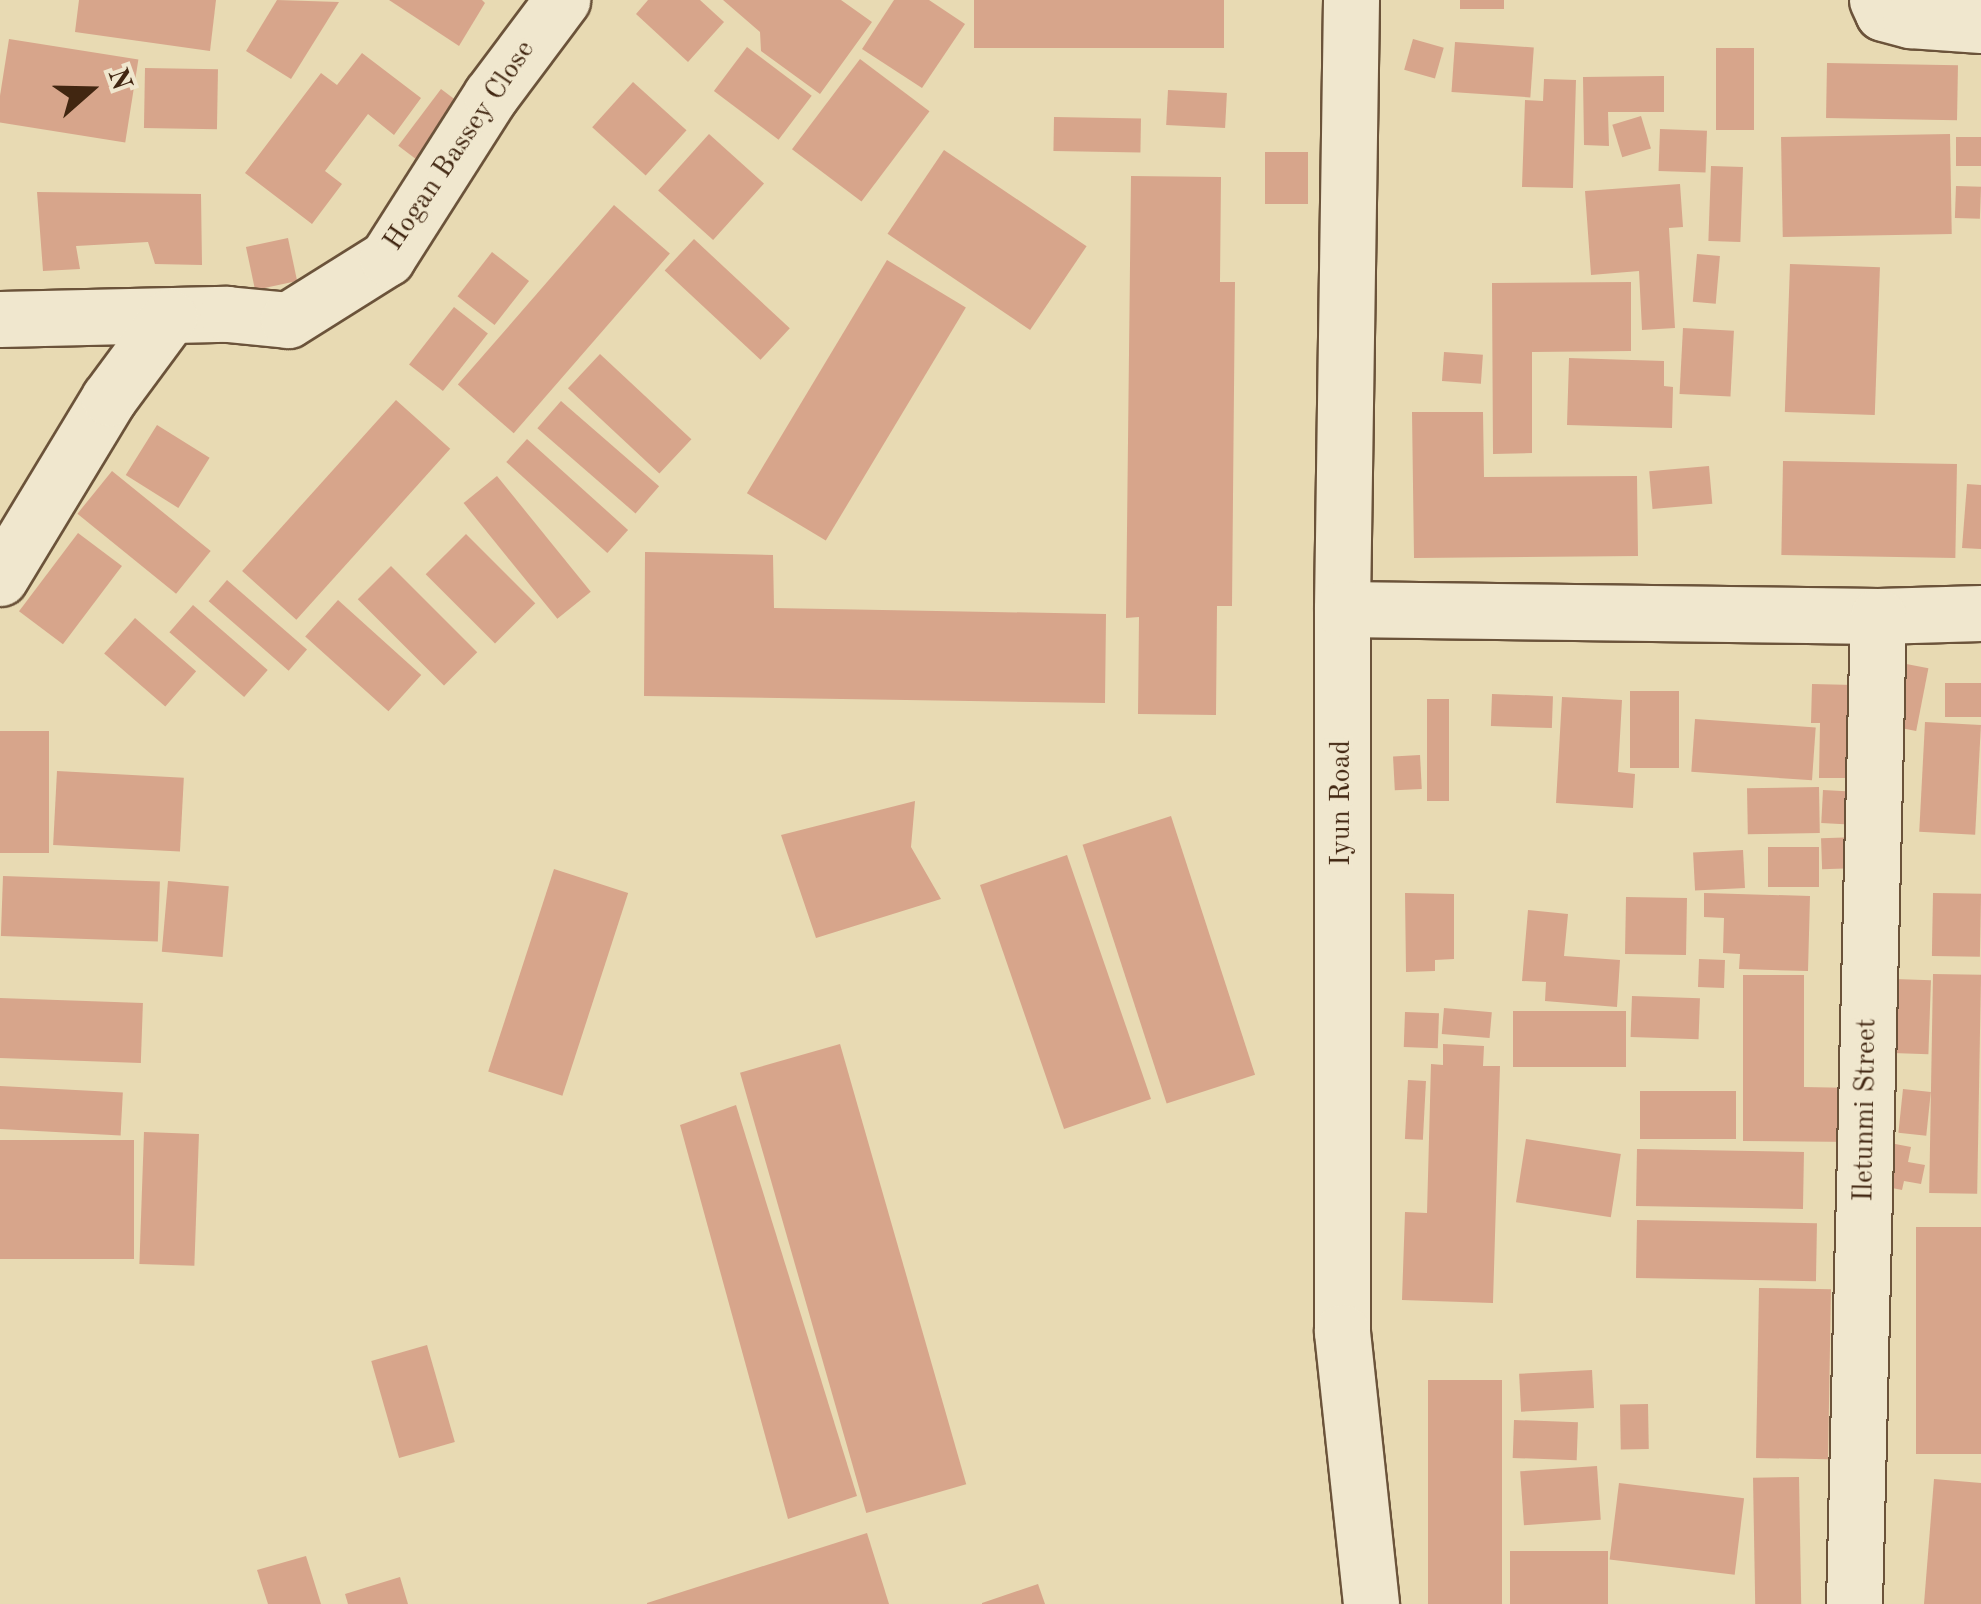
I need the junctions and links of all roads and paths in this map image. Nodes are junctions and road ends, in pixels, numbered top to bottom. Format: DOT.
graph roads {
  1 [pos="562,0"];
  2 [pos="1351,0"];
  3 [pos="1877,0"];
  4 [pos="1981,25"];
  5 [pos="169,317"];
  6 [pos="0,319"];
  7 [pos="0,578"];
  8 [pos="1342,609"];
  9 [pos="1981,614"];
  10 [pos="1878,616"];
  11 [pos="1371,1604"];
  12 [pos="1854,1604"];
  1 -- 5 [label="street, Hogan Bassey Close"];
  2 -- 8 [label="street, Iyun Road"];
  3 -- 4 [label="street"];
  5 -- 6 [label="street, Hogan Bassey Close"];
  5 -- 7 [label="street"];
  8 -- 10 [label="street"];
  8 -- 11 [label="street, Iyun Road"];
  9 -- 10 [label="street"];
  10 -- 12 [label="street, Iletunmi Street"];
}
